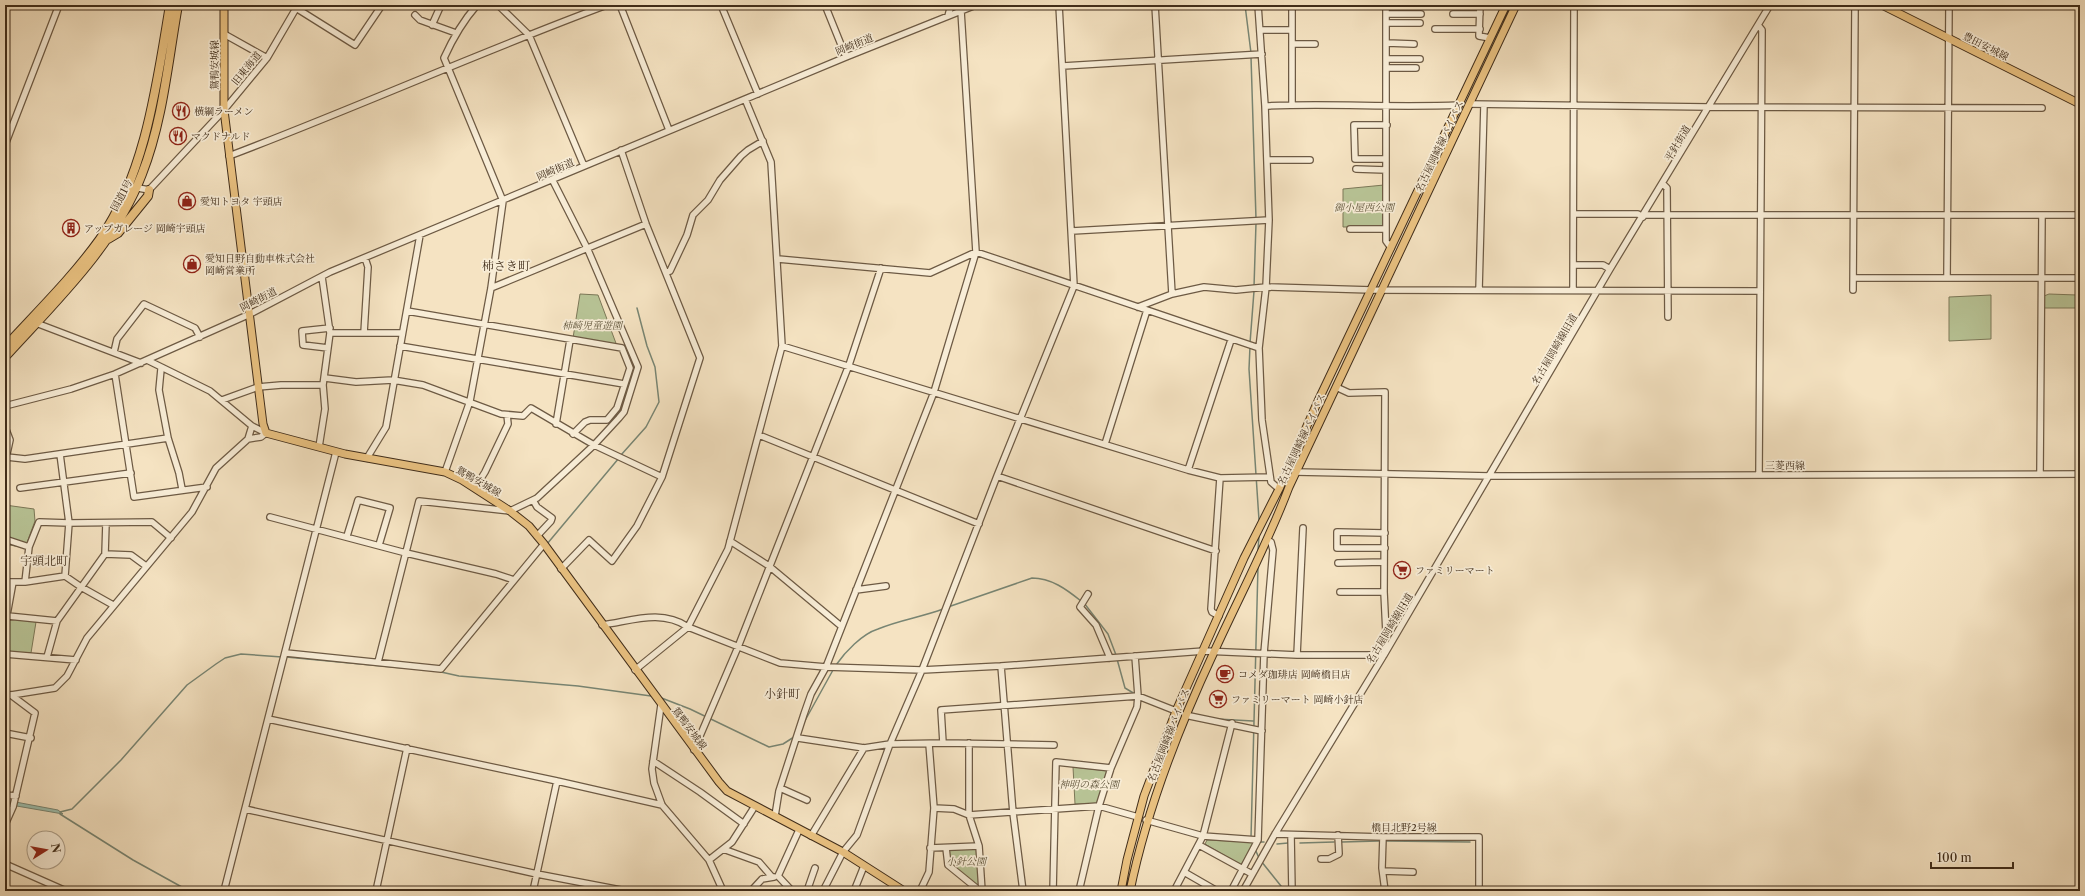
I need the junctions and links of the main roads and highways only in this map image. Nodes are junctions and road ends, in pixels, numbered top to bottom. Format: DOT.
graph roads {
  1 [pos="170,5"];
  2 [pos="178,5"];
  3 [pos="224,5"];
  4 [pos="1506,5"];
  5 [pos="1516,5"];
  6 [pos="1882,5"];
  7 [pos="2080,104"];
  8 [pos="149,190"];
  9 [pos="106,240"];
  10 [pos="5,347"];
  11 [pos="5,357"];
  12 [pos="1289,487"];
  13 [pos="1279,489"];
  14 [pos="1284,501"];
  15 [pos="896,889"];
  16 [pos="904,891"];
  17 [pos="1121,891"];
  18 [pos="1130,891"];
  1 -- 10 [label="highway, 国道1号"];
  2 -- 9 [label="highway, 国道1号"];
  3 -- 15 [label="main road, 鴛鴨安城線"];
  4 -- 13 [label="main road, 名古屋岡崎線バイパス"];
  5 -- 12 [label="main road, 名古屋岡崎線バイパス"];
  6 -- 7 [label="main road, 豊田安城線"];
  8 -- 9 [label="highway"];
  9 -- 11 [label="highway, 国道1号"];
  12 -- 13 [label="main road"];
  12 -- 14 [label="main road, 名古屋岡崎線バイパス"];
  13 -- 14 [label="main road"];
  13 -- 17 [label="main road, 名古屋岡崎線バイパス"];
  14 -- 18 [label="main road, 名古屋岡崎線バイパス"];
  15 -- 16 [label="main road, 鴛鴨安城線"];
}
